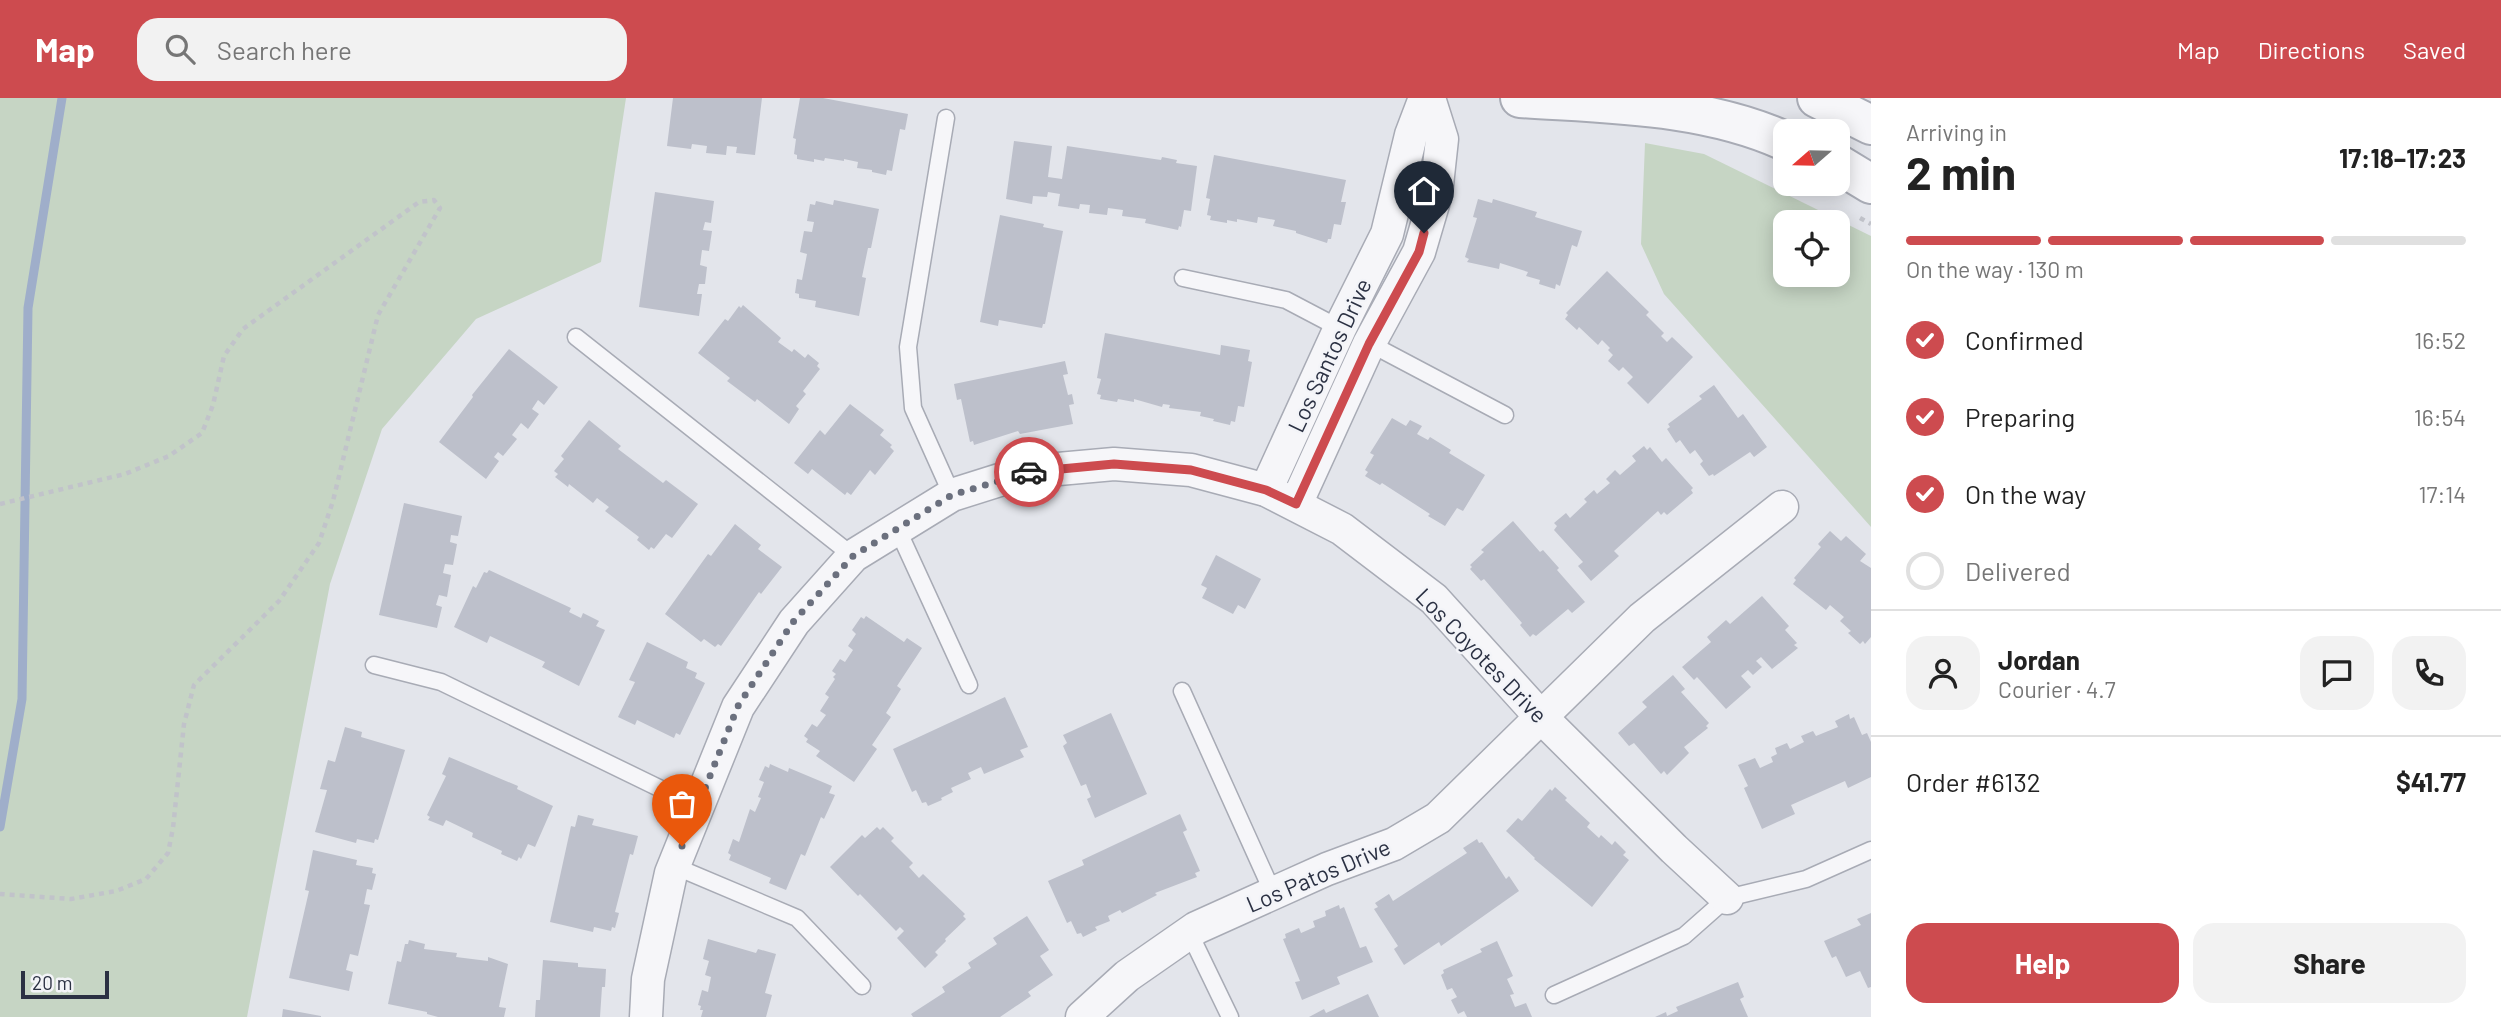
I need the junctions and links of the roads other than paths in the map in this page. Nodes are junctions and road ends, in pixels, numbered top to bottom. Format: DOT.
graph roads {
  1 [pos="1427,98"];
  2 [pos="1520,98"];
  3 [pos="1817,98"];
  4 [pos="946,118"];
  5 [pos="1871,125"];
  6 [pos="1773,136"];
  7 [pos="1850,171"];
  8 [pos="1871,184"];
  9 [pos="1183,278"];
  10 [pos="1340,328"];
  11 [pos="576,337"];
  12 [pos="1369,344"];
  13 [pos="1505,415"];
  14 [pos="1266,490"];
  15 [pos="952,495"];
  16 [pos="1296,504"];
  17 [pos="1782,507"];
  18 [pos="897,528"];
  19 [pos="853,556"];
  20 [pos="373,665"];
  21 [pos="969,685"];
  22 [pos="1182,691"];
  23 [pos="1540,716"];
  24 [pos="698,807"];
  25 [pos="1871,850"];
  26 [pos="674,866"];
  27 [pos="1273,893"];
  28 [pos="1727,898"];
  29 [pos="1189,932"];
  30 [pos="862,986"];
  31 [pos="1554,995"];
  32 [pos="646,1017"];
  33 [pos="1082,1017"];
  34 [pos="1230,1017"];
  1 -- 10 [label="street, Los Santos Drive"];
  1 -- 12 [label="street, Los Santos Drive"];
  2 -- 6 [label="street"];
  3 -- 5 [label="street"];
  4 -- 15 [label="lane"];
  7 -- 8 [label="street"];
  9 -- 10 [label="lane"];
  10 -- 12 [label="lane"];
  10 -- 14 [label="street, Los Santos Drive"];
  11 -- 19 [label="lane"];
  12 -- 13 [label="lane"];
  12 -- 16 [label="street, Los Santos Drive"];
  14 -- 15 [label="street, Los Coyotes Drive"];
  14 -- 16 [label="street, Los Coyotes Drive"];
  15 -- 18 [label="street, Los Coyotes Drive"];
  16 -- 23 [label="street, Los Coyotes Drive"];
  17 -- 23 [label="street, Los Patos Drive"];
  18 -- 19 [label="street, Los Coyotes Drive"];
  18 -- 21 [label="lane"];
  19 -- 24 [label="street, Los Coyotes Drive"];
  20 -- 24 [label="lane"];
  22 -- 27 [label="lane"];
  23 -- 27 [label="street, Los Patos Drive"];
  23 -- 28 [label="street, Los Coyotes Drive"];
  24 -- 26 [label="street, Los Coyotes Drive"];
  25 -- 28 [label="lane"];
  26 -- 30 [label="lane"];
  26 -- 32 [label="street, Los Coyotes Drive"];
  27 -- 29 [label="street, Los Patos Drive"];
  28 -- 31 [label="lane"];
  29 -- 33 [label="street, Los Patos Drive"];
  29 -- 34 [label="lane"];
}
